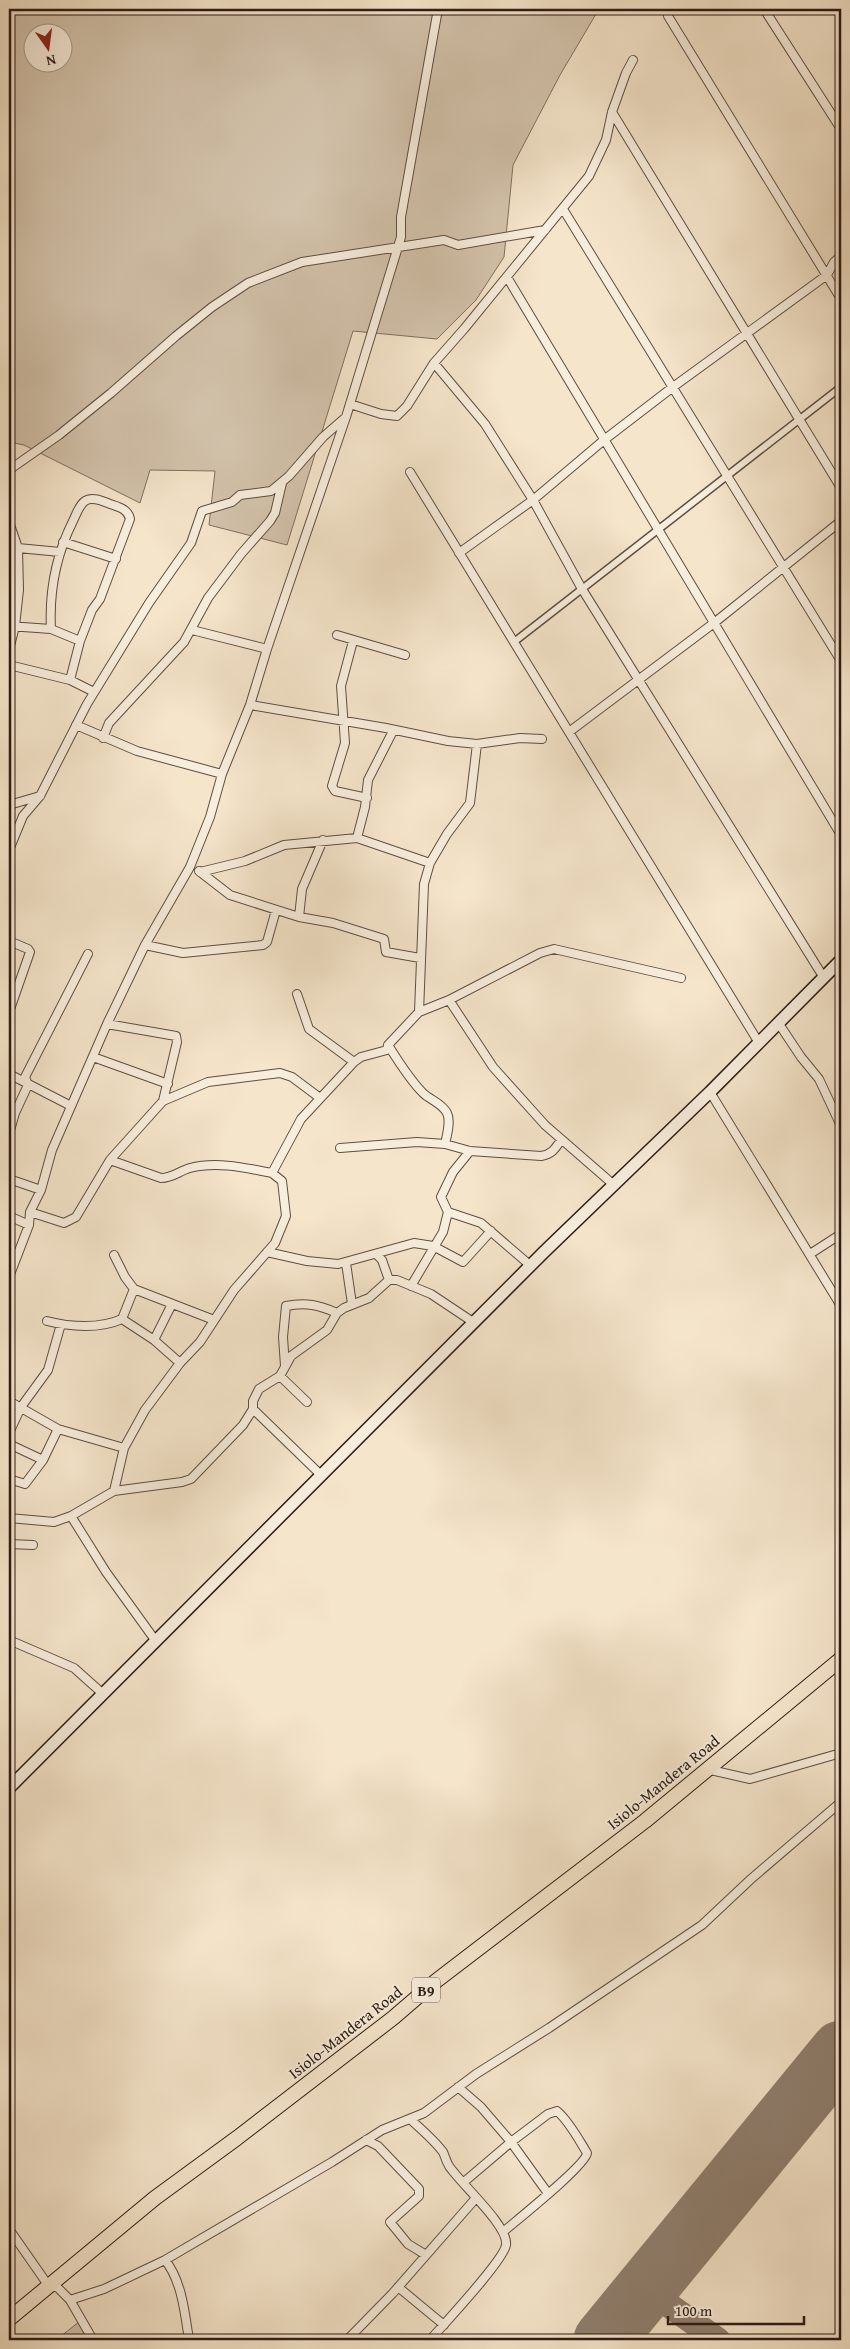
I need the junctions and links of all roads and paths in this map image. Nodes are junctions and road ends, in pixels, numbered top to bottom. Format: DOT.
graph roads {
  1 [pos="438,9"];
  2 [pos="764,9"];
  3 [pos="668,16"];
  4 [pos="633,60"];
  5 [pos="612,112"];
  6 [pos="841,129"];
  7 [pos="563,208"];
  8 [pos="545,230"];
  9 [pos="398,247"];
  10 [pos="841,256"];
  11 [pos="827,275"];
  12 [pos="507,277"];
  13 [pos="841,299"];
  14 [pos="746,333"];
  15 [pos="434,363"];
  16 [pos="673,387"];
  17 [pos="841,387"];
  18 [pos="350,404"];
  19 [pos="346,417"];
  20 [pos="800,419"];
  21 [pos="604,440"];
  22 [pos="9,470"];
  23 [pos="410,472"];
  24 [pos="727,476"];
  25 [pos="282,483"];
  26 [pos="841,488"];
  27 [pos="533,500"];
  28 [pos="841,521"];
  29 [pos="9,522"];
  30 [pos="658,530"];
  31 [pos="63,542"];
  32 [pos="18,548"];
  33 [pos="60,552"];
  34 [pos="459,552"];
  35 [pos="116,560"];
  36 [pos="784,567"];
  37 [pos="582,589"];
  38 [pos="714,623"];
  39 [pos="12,626"];
  40 [pos="51,629"];
  41 [pos="192,630"];
  42 [pos="337,634"];
  43 [pos="80,641"];
  44 [pos="353,641"];
  45 [pos="514,642"];
  46 [pos="267,648"];
  47 [pos="9,650"];
  48 [pos="405,655"];
  49 [pos="841,661"];
  50 [pos="9,664"];
  51 [pos="70,680"];
  52 [pos="639,680"];
  53 [pos="94,692"];
  54 [pos="250,705"];
  55 [pos="343,722"];
  56 [pos="76,725"];
  57 [pos="393,731"];
  58 [pos="569,732"];
  59 [pos="103,738"];
  60 [pos="542,739"];
  61 [pos="477,744"];
  62 [pos="222,774"];
  63 [pos="40,796"];
  64 [pos="367,798"];
  65 [pos="9,805"];
  66 [pos="841,835"];
  67 [pos="357,838"];
  68 [pos="323,840"];
  69 [pos="9,850"];
  70 [pos="430,863"];
  71 [pos="190,867"];
  72 [pos="200,872"];
  73 [pos="276,910"];
  74 [pos="299,917"];
  75 [pos="9,941"];
  76 [pos="145,945"];
  77 [pos="88,954"];
  78 [pos="420,958"];
  79 [pos="840,964"];
  80 [pos="681,978"];
  81 [pos="824,978"];
  82 [pos="297,994"];
  83 [pos="449,1000"];
  84 [pos="9,1012"];
  85 [pos="419,1012"];
  86 [pos="107,1024"];
  87 [pos="778,1024"];
  88 [pos="759,1043"];
  89 [pos="388,1045"];
  90 [pos="93,1058"];
  91 [pos="354,1062"];
  92 [pos="9,1074"];
  93 [pos="168,1084"];
  94 [pos="28,1085"];
  95 [pos="710,1092"];
  96 [pos="320,1098"];
  97 [pos="163,1101"];
  98 [pos="71,1106"];
  99 [pos="12,1114"];
  100 [pos="841,1126"];
  101 [pos="9,1134"];
  102 [pos="561,1140"];
  103 [pos="445,1144"];
  104 [pos="340,1148"];
  105 [pos="470,1151"];
  106 [pos="110,1160"];
  107 [pos="272,1173"];
  108 [pos="9,1179"];
  109 [pos="614,1185"];
  110 [pos="41,1190"];
  111 [pos="30,1212"];
  112 [pos="448,1212"];
  113 [pos="9,1216"];
  114 [pos="29,1225"];
  115 [pos="491,1231"];
  116 [pos="841,1234"];
  117 [pos="433,1246"];
  118 [pos="267,1252"];
  119 [pos="376,1254"];
  120 [pos="810,1254"];
  121 [pos="114,1255"];
  122 [pos="346,1263"];
  123 [pos="531,1266"];
  124 [pos="9,1276"];
  125 [pos="390,1280"];
  126 [pos="411,1286"];
  127 [pos="134,1289"];
  128 [pos="172,1304"];
  129 [pos="352,1304"];
  130 [pos="841,1306"];
  131 [pos="337,1313"];
  132 [pos="122,1319"];
  133 [pos="214,1320"];
  134 [pos="47,1321"];
  135 [pos="473,1322"];
  136 [pos="61,1324"];
  137 [pos="154,1340"];
  138 [pos="180,1363"];
  139 [pos="285,1367"];
  140 [pos="280,1376"];
  141 [pos="9,1402"];
  142 [pos="307,1402"];
  143 [pos="21,1407"];
  144 [pos="253,1409"];
  145 [pos="58,1429"];
  146 [pos="9,1433"];
  147 [pos="9,1444"];
  148 [pos="124,1448"];
  149 [pos="43,1460"];
  150 [pos="322,1476"];
  151 [pos="9,1479"];
  152 [pos="114,1491"];
  153 [pos="72,1516"];
  154 [pos="9,1518"];
  155 [pos="9,1544"];
  156 [pos="33,1545"];
  157 [pos="9,1640"];
  158 [pos="155,1640"];
  159 [pos="841,1659"];
  160 [pos="102,1693"];
  161 [pos="841,1753"];
  162 [pos="706,1769"];
  163 [pos="9,1788"];
  164 [pos="841,1802"];
  165 [pos="458,2087"];
  166 [pos="410,2119"];
  167 [pos="366,2140"];
  168 [pos="511,2142"];
  169 [pos="464,2182"];
  170 [pos="547,2192"];
  171 [pos="476,2198"];
  172 [pos="9,2229"];
  173 [pos="503,2232"];
  174 [pos="426,2255"];
  175 [pos="165,2260"];
  176 [pos="48,2285"];
  177 [pos="398,2287"];
  178 [pos="70,2300"];
  179 [pos="9,2319"];
  180 [pos="444,2325"];
  181 [pos="93,2340"];
  182 [pos="189,2340"];
  183 [pos="347,2340"];
  184 [pos="430,2340"];
  1 -- 9 [label="street"];
  2 -- 6 [label="street"];
  3 -- 11 [label="street"];
  4 -- 5 [label="street"];
  5 -- 7 [label="street"];
  5 -- 14 [label="street"];
  7 -- 8 [label="street"];
  7 -- 16 [label="street"];
  8 -- 9 [label="street"];
  8 -- 12 [label="street"];
  9 -- 18 [label="street"];
  9 -- 22 [label="street"];
  10 -- 11 [label="street"];
  11 -- 13 [label="street"];
  11 -- 14 [label="street"];
  12 -- 15 [label="street"];
  12 -- 21 [label="street"];
  14 -- 16 [label="street"];
  14 -- 20 [label="street"];
  15 -- 18 [label="street"];
  15 -- 27 [label="street"];
  16 -- 21 [label="street"];
  16 -- 24 [label="street"];
  17 -- 20 [label="street"];
  18 -- 19 [label="street"];
  19 -- 25 [label="street"];
  19 -- 46 [label="street"];
  20 -- 24 [label="street"];
  20 -- 26 [label="street"];
  21 -- 27 [label="street"];
  21 -- 30 [label="street"];
  23 -- 34 [label="street"];
  24 -- 30 [label="street"];
  24 -- 36 [label="street"];
  25 -- 41 [label="street"];
  25 -- 53 [label="street"];
  27 -- 34 [label="street"];
  27 -- 37 [label="street"];
  28 -- 36 [label="street"];
  29 -- 32 [label="street"];
  30 -- 37 [label="street"];
  30 -- 38 [label="street"];
  31 -- 33 [label="street"];
  31 -- 35 [label="street"];
  31 -- 35 [label="street"];
  32 -- 33 [label="street"];
  32 -- 39 [label="street"];
  33 -- 40 [label="street"];
  34 -- 45 [label="street"];
  35 -- 43 [label="street"];
  36 -- 38 [label="street"];
  36 -- 49 [label="street"];
  37 -- 45 [label="street"];
  37 -- 52 [label="street"];
  38 -- 52 [label="street"];
  38 -- 66 [label="street"];
  39 -- 40 [label="street"];
  39 -- 47 [label="street"];
  40 -- 43 [label="street"];
  41 -- 46 [label="street"];
  41 -- 59 [label="street"];
  42 -- 44 [label="street"];
  43 -- 51 [label="street"];
  44 -- 48 [label="street"];
  44 -- 55 [label="street"];
  45 -- 58 [label="street"];
  46 -- 54 [label="street"];
  50 -- 51 [label="street"];
  51 -- 53 [label="street"];
  52 -- 58 [label="street"];
  52 -- 81 [label="street"];
  53 -- 56 [label="street"];
  54 -- 55 [label="street"];
  54 -- 62 [label="street"];
  55 -- 57 [label="street"];
  55 -- 64 [label="street"];
  56 -- 59 [label="street"];
  56 -- 63 [label="street"];
  57 -- 61 [label="street"];
  57 -- 64 [label="street"];
  58 -- 88 [label="street"];
  59 -- 62 [label="street"];
  60 -- 61 [label="street"];
  61 -- 70 [label="street"];
  62 -- 71 [label="street"];
  63 -- 65 [label="street"];
  63 -- 69 [label="street"];
  64 -- 67 [label="street"];
  67 -- 68 [label="street"];
  67 -- 70 [label="street"];
  68 -- 72 [label="street"];
  68 -- 74 [label="street"];
  70 -- 78 [label="street"];
  71 -- 72 [label="street"];
  71 -- 76 [label="street"];
  72 -- 73 [label="street"];
  73 -- 74 [label="street"];
  73 -- 76 [label="street"];
  74 -- 78 [label="street"];
  75 -- 84 [label="street"];
  76 -- 86 [label="street"];
  77 -- 94 [label="street"];
  78 -- 85 [label="street"];
  79 -- 81 [label="main road"];
  80 -- 83 [label="street"];
  81 -- 87 [label="main road"];
  82 -- 91 [label="street"];
  83 -- 85 [label="street"];
  83 -- 102 [label="street"];
  85 -- 89 [label="street"];
  86 -- 90 [label="street"];
  86 -- 93 [label="street"];
  87 -- 88 [label="main road"];
  87 -- 100 [label="street"];
  88 -- 95 [label="main road"];
  89 -- 91 [label="street"];
  89 -- 103 [label="street"];
  90 -- 93 [label="street"];
  90 -- 98 [label="street"];
  91 -- 96 [label="street"];
  92 -- 94 [label="street"];
  93 -- 97 [label="street"];
  94 -- 98 [label="street"];
  94 -- 99 [label="street"];
  95 -- 109 [label="main road"];
  95 -- 120 [label="street"];
  96 -- 97 [label="street"];
  96 -- 107 [label="street"];
  97 -- 106 [label="street"];
  98 -- 110 [label="street"];
  99 -- 101 [label="street"];
  102 -- 105 [label="street"];
  102 -- 109 [label="street"];
  103 -- 104 [label="street"];
  103 -- 105 [label="street"];
  105 -- 112 [label="street"];
  106 -- 107 [label="street"];
  106 -- 111 [label="street"];
  107 -- 118 [label="street"];
  108 -- 110 [label="street"];
  109 -- 123 [label="main road"];
  110 -- 111 [label="street"];
  111 -- 114 [label="street"];
  112 -- 115 [label="street"];
  112 -- 117 [label="street"];
  113 -- 114 [label="street"];
  114 -- 124 [label="street"];
  115 -- 117 [label="street"];
  115 -- 123 [label="street"];
  116 -- 120 [label="street"];
  117 -- 119 [label="street"];
  117 -- 126 [label="street"];
  118 -- 122 [label="street"];
  118 -- 133 [label="street"];
  119 -- 122 [label="street"];
  119 -- 125 [label="street"];
  120 -- 130 [label="street"];
  121 -- 127 [label="street"];
  122 -- 129 [label="street"];
  123 -- 135 [label="main road"];
  125 -- 126 [label="street"];
  125 -- 129 [label="street"];
  126 -- 135 [label="street"];
  127 -- 128 [label="street"];
  127 -- 132 [label="street"];
  128 -- 133 [label="street"];
  128 -- 137 [label="street"];
  129 -- 131 [label="street"];
  131 -- 139 [label="street"];
  131 -- 139 [label="street"];
  132 -- 136 [label="street"];
  132 -- 137 [label="street"];
  133 -- 138 [label="street"];
  134 -- 136 [label="street"];
  135 -- 150 [label="main road"];
  136 -- 143 [label="street"];
  137 -- 138 [label="street"];
  138 -- 148 [label="street"];
  139 -- 140 [label="street"];
  140 -- 142 [label="street"];
  140 -- 144 [label="street"];
  141 -- 143 [label="street"];
  143 -- 145 [label="street"];
  143 -- 146 [label="street"];
  144 -- 150 [label="street"];
  144 -- 152 [label="street"];
  145 -- 148 [label="street"];
  145 -- 149 [label="street"];
  147 -- 149 [label="street"];
  148 -- 152 [label="street"];
  149 -- 151 [label="street"];
  150 -- 158 [label="main road"];
  152 -- 153 [label="street"];
  153 -- 154 [label="street"];
  153 -- 158 [label="street"];
  155 -- 156 [label="street"];
  157 -- 160 [label="street"];
  158 -- 160 [label="main road"];
  159 -- 162 [label="highway, Isiolo-Mandera Road / B9"];
  160 -- 163 [label="main road"];
  161 -- 162 [label="street"];
  162 -- 176 [label="highway, Isiolo-Mandera Road / B9"];
  164 -- 165 [label="street"];
  165 -- 166 [label="street"];
  165 -- 168 [label="street"];
  166 -- 167 [label="street"];
  166 -- 169 [label="street"];
  167 -- 174 [label="street"];
  167 -- 175 [label="street"];
  168 -- 169 [label="street"];
  168 -- 170 [label="street"];
  168 -- 170 [label="street"];
  169 -- 171 [label="street"];
  170 -- 173 [label="street"];
  171 -- 173 [label="street"];
  171 -- 174 [label="street"];
  172 -- 176 [label="street"];
  173 -- 180 [label="street"];
  174 -- 177 [label="street"];
  175 -- 178 [label="street"];
  175 -- 182 [label="street"];
  176 -- 178 [label="street"];
  176 -- 179 [label="highway, Isiolo-Mandera Road / B9"];
  177 -- 180 [label="street"];
  177 -- 183 [label="street"];
  178 -- 181 [label="street"];
  180 -- 184 [label="street"];
}
